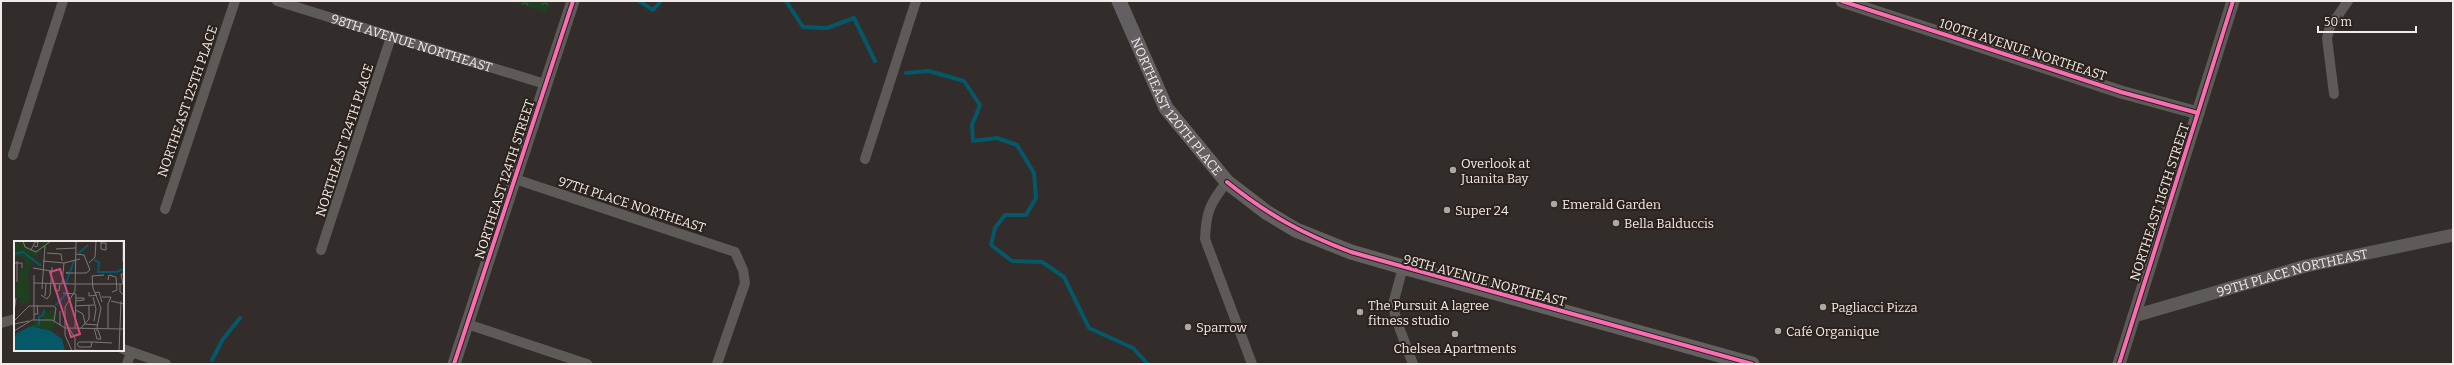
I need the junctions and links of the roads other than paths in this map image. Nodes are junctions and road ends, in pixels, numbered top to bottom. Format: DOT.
graph roads {
  1 [pos="63,1"];
  2 [pos="235,1"];
  3 [pos="277,1"];
  4 [pos="573,1"];
  5 [pos="916,1"];
  6 [pos="1119,1"];
  7 [pos="1842,1"];
  8 [pos="2233,1"];
  9 [pos="2348,1"];
  10 [pos="1869,5"];
  11 [pos="391,37"];
  12 [pos="545,84"];
  13 [pos="2334,94"];
  14 [pos="2198,114"];
  15 [pos="13,155"];
  16 [pos="865,159"];
  17 [pos="514,179"];
  18 [pos="1227,182"];
  19 [pos="164,209"];
  20 [pos="2453,235"];
  21 [pos="321,250"];
  22 [pos="1403,268"];
  23 [pos="2134,316"];
  24 [pos="14,319"];
  25 [pos="1,323"];
  26 [pos="467,324"];
  27 [pos="127,350"];
  28 [pos="127,364"];
  29 [pos="166,364"];
  30 [pos="454,364"];
  31 [pos="587,364"];
  32 [pos="717,364"];
  33 [pos="1252,364"];
  34 [pos="1413,364"];
  35 [pos="1752,364"];
  36 [pos="2119,364"];
  1 -- 15 [label="street"];
  2 -- 19 [label="street, NORTHEAST 125TH PLACE"];
  3 -- 11 [label="street, 98TH AVENUE NORTHEAST"];
  4 -- 12 [label="street, NORTHEAST 124TH STREET"];
  5 -- 16 [label="street"];
  6 -- 18 [label="main road, NORTHEAST 120TH PLACE"];
  7 -- 10 [label="street, 100TH AVENUE NORTHEAST"];
  8 -- 14 [label="street, NORTHEAST 116TH STREET"];
  9 -- 13 [label="street"];
  10 -- 14 [label="street, 100TH AVENUE NORTHEAST"];
  11 -- 12 [label="street, 98TH AVENUE NORTHEAST"];
  11 -- 21 [label="street, NORTHEAST 124TH PLACE"];
  12 -- 17 [label="street, NORTHEAST 124TH STREET"];
  14 -- 23 [label="street, NORTHEAST 116TH STREET"];
  17 -- 26 [label="street, NORTHEAST 124TH STREET"];
  17 -- 32 [label="street, 97TH PLACE NORTHEAST"];
  18 -- 22 [label="main road, 98TH AVENUE NORTHEAST"];
  18 -- 33 [label="street, NORTHEAST 120TH PLACE"];
  20 -- 23 [label="street, 99TH PLACE NORTHEAST"];
  22 -- 34 [label="street"];
  22 -- 35 [label="main road, 98TH AVENUE NORTHEAST"];
  23 -- 36 [label="street, NORTHEAST 116TH STREET"];
  24 -- 25 [label="street"];
  26 -- 30 [label="street, NORTHEAST 124TH STREET"];
  26 -- 31 [label="street"];
  27 -- 28 [label="street"];
  27 -- 29 [label="street"];
}
